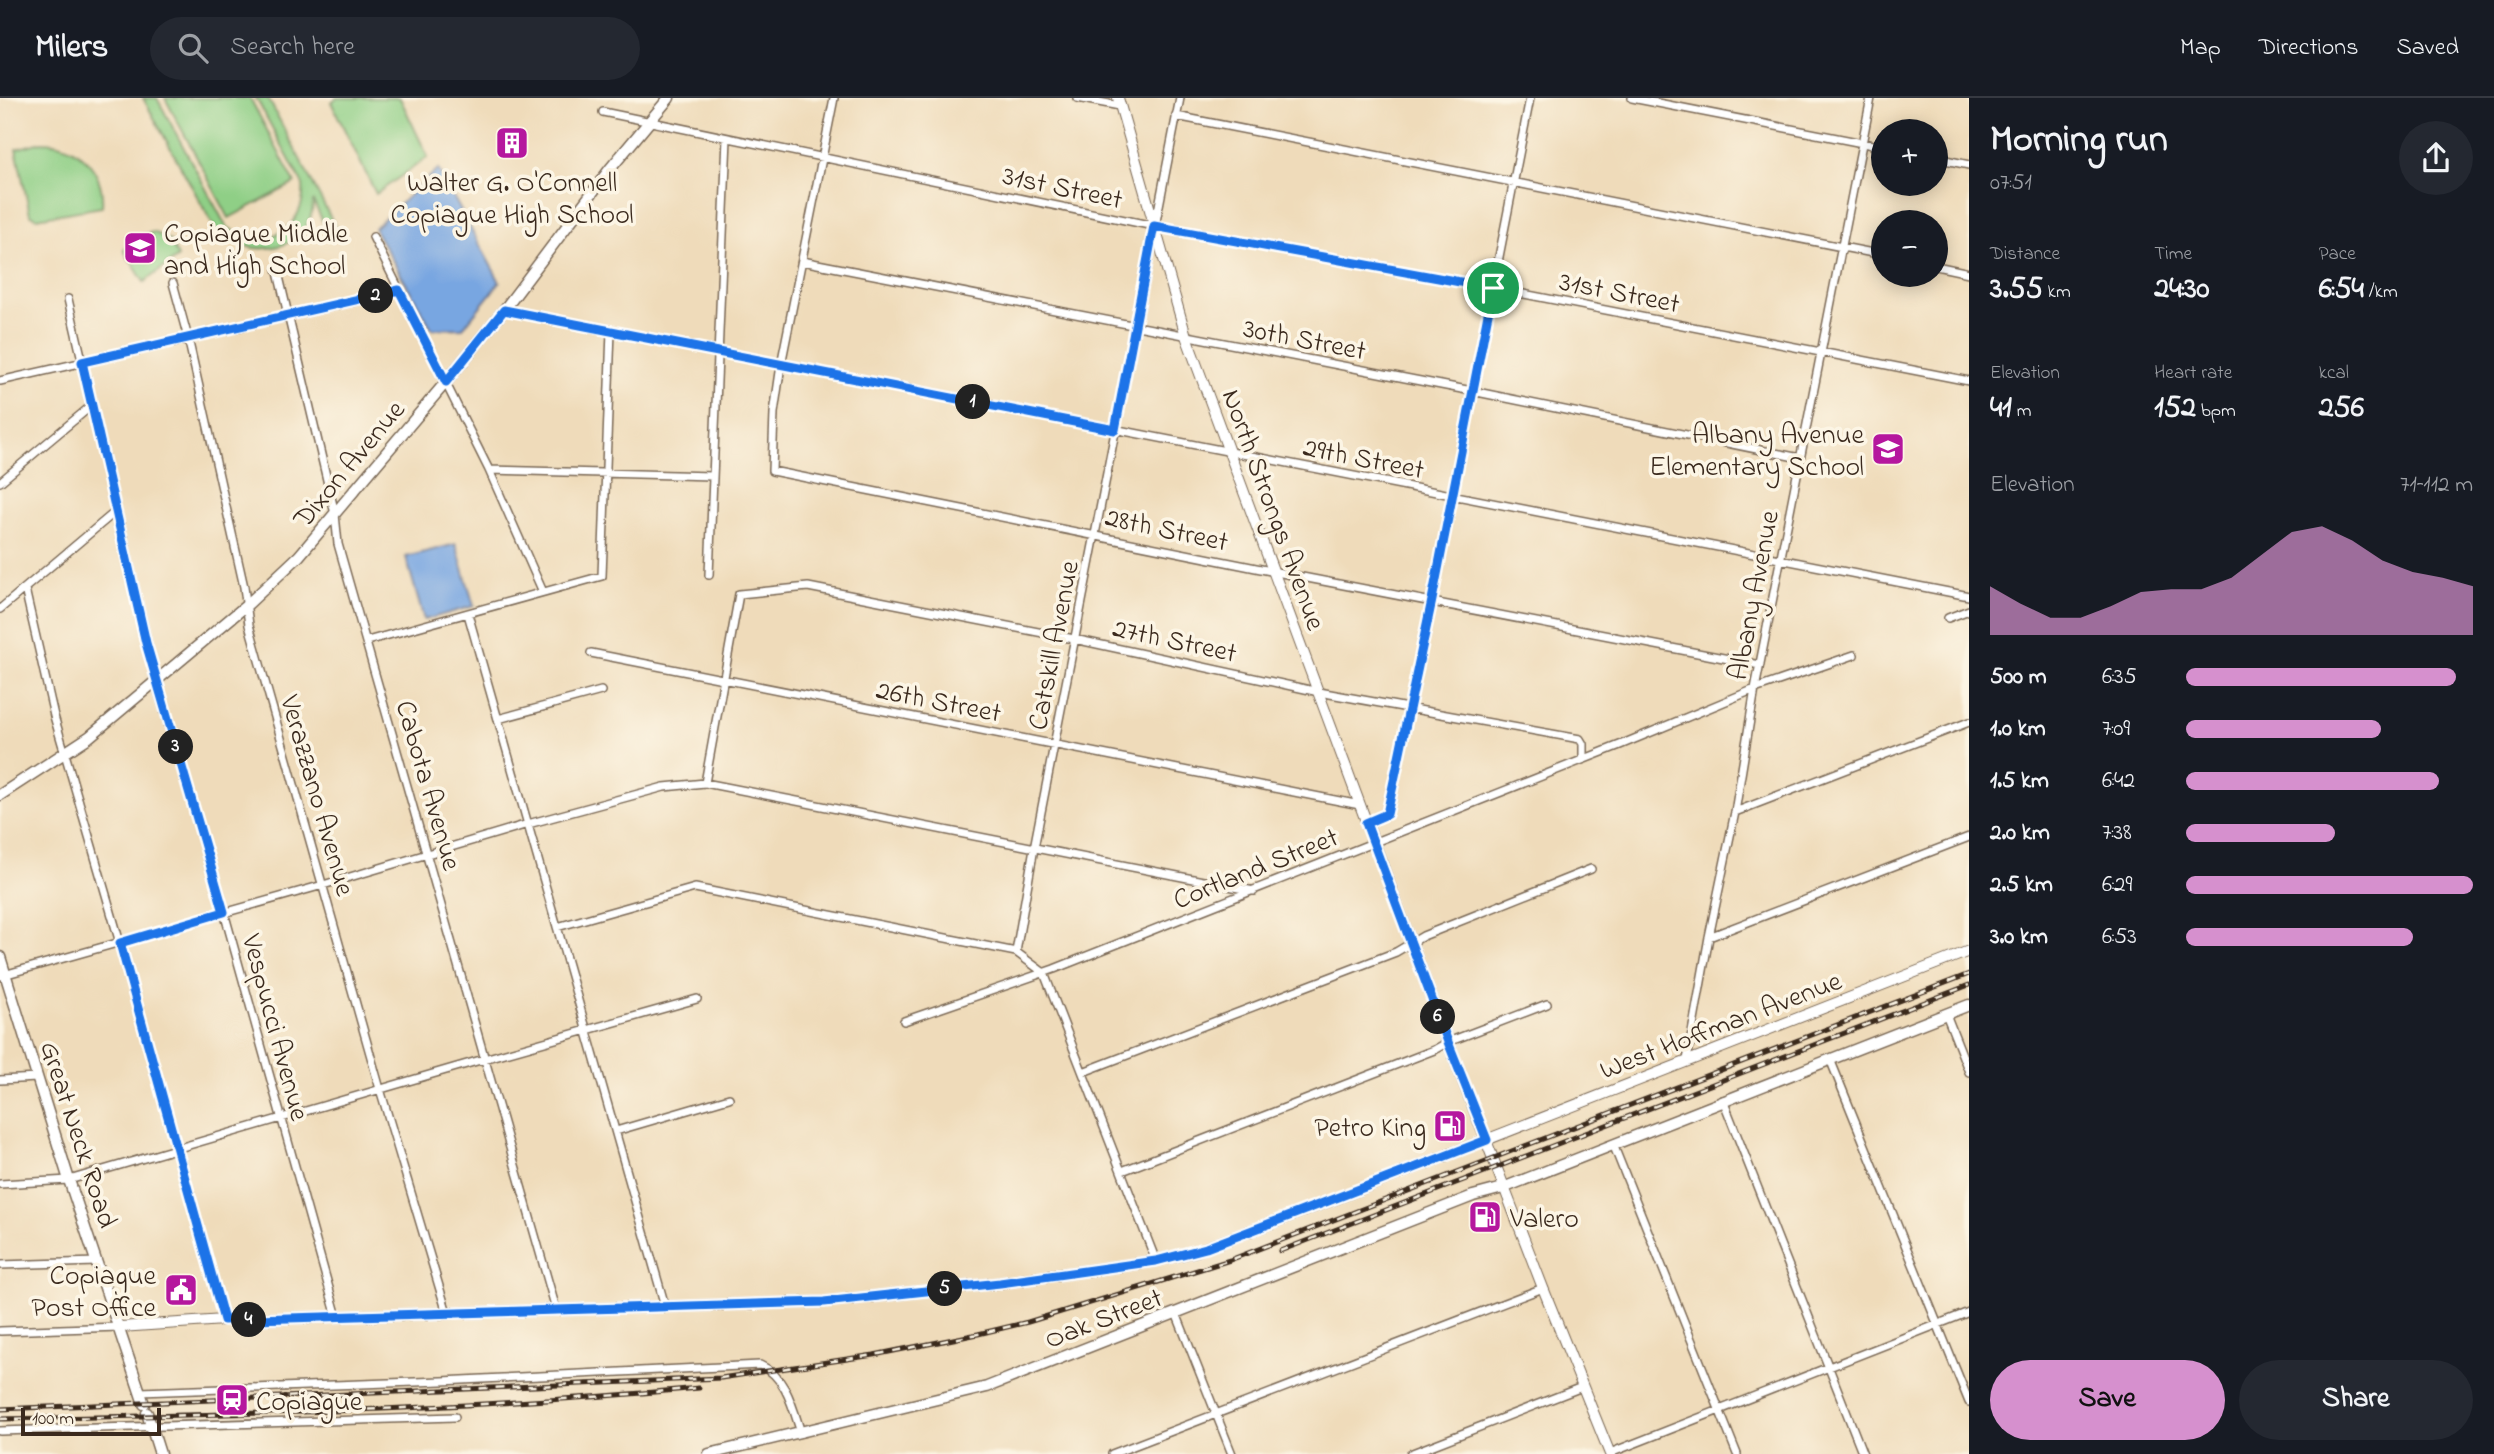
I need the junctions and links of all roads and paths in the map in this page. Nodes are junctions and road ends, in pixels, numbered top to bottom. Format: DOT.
graph roads {
  1 [pos="668,98"];
  2 [pos="834,98"];
  3 [pos="1077,98"];
  4 [pos="1180,98"];
  5 [pos="1530,98"];
  6 [pos="1632,98"];
  7 [pos="1871,98"];
  8 [pos="1119,102"];
  9 [pos="603,112"];
  10 [pos="1176,116"];
  11 [pos="650,122"];
  12 [pos="727,138"];
  13 [pos="1862,143"];
  14 [pos="1871,145"];
  15 [pos="822,157"];
  16 [pos="1948,161"];
  17 [pos="1969,165"];
  18 [pos="1513,183"];
  19 [pos="1154,226"];
  20 [pos="373,237"];
  21 [pos="1842,247"];
  22 [pos="1871,253"];
  23 [pos="802,261"];
  24 [pos="277,268"];
  25 [pos="1948,268"];
  26 [pos="1969,272"];
  27 [pos="173,283"];
  28 [pos="1493,288"];
  29 [pos="399,290"];
  30 [pos="68,299"];
  31 [pos="504,310"];
  32 [pos="288,315"];
  33 [pos="1135,327"];
  34 [pos="611,331"];
  35 [pos="1186,336"];
  36 [pos="188,338"];
  37 [pos="1821,351"];
  38 [pos="717,352"];
  39 [pos="82,362"];
  40 [pos="781,365"];
  41 [pos="0,381"];
  42 [pos="1969,381"];
  43 [pos="446,382"];
  44 [pos="1472,391"];
  45 [pos="91,406"];
  46 [pos="1115,430"];
  47 [pos="1231,452"];
  48 [pos="1800,458"];
  49 [pos="489,470"];
  50 [pos="606,473"];
  51 [pos="712,476"];
  52 [pos="0,482"];
  53 [pos="1453,496"];
  54 [pos="115,512"];
  55 [pos="335,514"];
  56 [pos="1095,534"];
  57 [pos="1780,559"];
  58 [pos="1272,571"];
  59 [pos="709,575"];
  60 [pos="25,589"];
  61 [pos="544,592"];
  62 [pos="1969,596"];
  63 [pos="1432,600"];
  64 [pos="247,604"];
  65 [pos="0,609"];
  66 [pos="1969,610"];
  67 [pos="468,614"];
  68 [pos="1948,618"];
  69 [pos="1074,639"];
  70 [pos="367,641"];
  71 [pos="591,653"];
  72 [pos="1854,654"];
  73 [pos="1759,665"];
  74 [pos="724,680"];
  75 [pos="156,682"];
  76 [pos="1755,689"];
  77 [pos="601,691"];
  78 [pos="1319,692"];
  79 [pos="1408,707"];
  80 [pos="498,719"];
  81 [pos="1969,722"];
  82 [pos="1054,744"];
  83 [pos="65,754"];
  84 [pos="1583,759"];
  85 [pos="705,783"];
  86 [pos="0,795"];
  87 [pos="1360,804"];
  88 [pos="1735,812"];
  89 [pos="1366,823"];
  90 [pos="528,824"];
  91 [pos="1969,836"];
  92 [pos="1373,842"];
  93 [pos="1034,848"];
  94 [pos="428,854"];
  95 [pos="1591,869"];
  96 [pos="323,885"];
  97 [pos="1254,891"];
  98 [pos="224,912"];
  99 [pos="557,927"];
  100 [pos="1709,937"];
  101 [pos="120,943"];
  102 [pos="1411,944"];
  103 [pos="1969,951"];
  104 [pos="1016,952"];
  105 [pos="0,957"];
  106 [pos="1044,973"];
  107 [pos="3,976"];
  108 [pos="696,999"];
  109 [pos="1547,1004"];
  110 [pos="1969,1005"];
  111 [pos="1946,1014"];
  112 [pos="904,1021"];
  113 [pos="587,1031"];
  114 [pos="1448,1042"];
  115 [pos="484,1059"];
  116 [pos="1830,1059"];
  117 [pos="1687,1060"];
  118 [pos="1083,1072"];
  119 [pos="1969,1072"];
  120 [pos="37,1078"];
  121 [pos="0,1080"];
  122 [pos="380,1089"];
  123 [pos="729,1098"];
  124 [pos="1723,1100"];
  125 [pos="280,1118"];
  126 [pos="616,1131"];
  127 [pos="1487,1140"];
  128 [pos="1613,1144"];
  129 [pos="175,1149"];
  130 [pos="1122,1171"];
  131 [pos="69,1180"];
  132 [pos="0,1185"];
  133 [pos="1503,1188"];
  134 [pos="1156,1261"];
  135 [pos="98,1262"];
  136 [pos="0,1265"];
  137 [pos="1543,1288"];
  138 [pos="666,1306"];
  139 [pos="556,1309"];
  140 [pos="1969,1312"];
  141 [pos="447,1313"];
  142 [pos="1176,1313"];
  143 [pos="337,1317"];
  144 [pos="224,1320"];
  145 [pos="1938,1324"];
  146 [pos="120,1327"];
  147 [pos="0,1331"];
  148 [pos="1829,1367"];
  149 [pos="1582,1387"];
  150 [pos="1969,1402"];
  151 [pos="144,1403"];
  152 [pos="1720,1410"];
  153 [pos="1216,1415"];
  154 [pos="455,1417"];
  155 [pos="152,1428"];
  156 [pos="0,1431"];
  157 [pos="801,1433"];
  158 [pos="1610,1453"];
  159 [pos="160,1454"];
  160 [pos="709,1454"];
  161 [pos="1112,1454"];
  162 [pos="1232,1454"];
  163 [pos="1410,1454"];
  164 [pos="1737,1454"];
  165 [pos="1863,1454"];
  1 -- 11 [label="main road, Dixon Avenue"];
  2 -- 15 [label="street"];
  3 -- 8 [label="street"];
  4 -- 10 [label="street, Catskill Avenue"];
  5 -- 18 [label="street"];
  6 -- 13 [label="street"];
  7 -- 13 [label="street, Albany Avenue"];
  8 -- 19 [label="street, North Strongs Avenue"];
  9 -- 11 [label="street, 31st Street"];
  10 -- 18 [label="street"];
  10 -- 19 [label="street, Catskill Avenue"];
  11 -- 12 [label="street, 31st Street"];
  11 -- 31 [label="main road, Dixon Avenue"];
  12 -- 15 [label="street, 31st Street"];
  12 -- 38 [label="street"];
  13 -- 14 [label="street"];
  13 -- 21 [label="street, Albany Avenue"];
  15 -- 19 [label="street, 31st Street"];
  15 -- 23 [label="street"];
  16 -- 17 [label="street"];
  18 -- 21 [label="street"];
  18 -- 28 [label="street"];
  19 -- 28 [label="street, 31st Street"];
  19 -- 33 [label="street, Catskill Avenue"];
  19 -- 35 [label="street, North Strongs Avenue"];
  20 -- 29 [label="street"];
  21 -- 22 [label="street"];
  21 -- 37 [label="street, Albany Avenue"];
  23 -- 33 [label="street, 30th Street"];
  23 -- 40 [label="street"];
  24 -- 32 [label="street, Cabota Avenue"];
  25 -- 26 [label="street"];
  27 -- 36 [label="street, Verazzano Avenue"];
  28 -- 37 [label="street, 31st Street"];
  28 -- 44 [label="street"];
  29 -- 32 [label="street"];
  29 -- 43 [label="street"];
  30 -- 39 [label="street, Vespucci Avenue"];
  31 -- 34 [label="street, 29th Street"];
  31 -- 43 [label="main road, Dixon Avenue"];
  32 -- 36 [label="street"];
  32 -- 55 [label="street, Cabota Avenue"];
  33 -- 35 [label="street, 30th Street"];
  33 -- 46 [label="street, Catskill Avenue"];
  34 -- 38 [label="street, 29th Street"];
  34 -- 50 [label="street"];
  35 -- 44 [label="street, 30th Street"];
  35 -- 47 [label="street, North Strongs Avenue"];
  36 -- 39 [label="street"];
  36 -- 64 [label="street, Verazzano Avenue"];
  37 -- 42 [label="street, 31st Street"];
  37 -- 48 [label="street, Albany Avenue"];
  38 -- 40 [label="street, 29th Street"];
  38 -- 51 [label="street"];
  39 -- 41 [label="street"];
  39 -- 45 [label="street, Vespucci Avenue"];
  40 -- 46 [label="street, 29th Street"];
  40 -- 56 [label="street, 28th Street"];
  43 -- 49 [label="street"];
  43 -- 55 [label="main road, Dixon Avenue"];
  44 -- 48 [label="street, 30th Street"];
  44 -- 53 [label="street"];
  45 -- 52 [label="street"];
  45 -- 54 [label="street, Vespucci Avenue"];
  46 -- 47 [label="street, 29th Street"];
  46 -- 56 [label="street, Catskill Avenue"];
  47 -- 53 [label="street, 29th Street"];
  47 -- 58 [label="street, North Strongs Avenue"];
  48 -- 57 [label="street, Albany Avenue"];
  49 -- 50 [label="street"];
  49 -- 61 [label="street"];
  50 -- 51 [label="street"];
  50 -- 61 [label="street"];
  51 -- 59 [label="street"];
  53 -- 57 [label="street, 29th Street"];
  53 -- 63 [label="street"];
  54 -- 60 [label="street"];
  54 -- 75 [label="street, Vespucci Avenue"];
  55 -- 64 [label="main road, Dixon Avenue"];
  55 -- 70 [label="street, Cabota Avenue"];
  56 -- 58 [label="street, 28th Street"];
  56 -- 69 [label="street, Catskill Avenue"];
  57 -- 62 [label="street, 29th Street"];
  57 -- 73 [label="street, Albany Avenue"];
  58 -- 63 [label="street, 28th Street"];
  58 -- 78 [label="street, North Strongs Avenue"];
  60 -- 65 [label="street"];
  60 -- 83 [label="street"];
  61 -- 67 [label="street"];
  63 -- 73 [label="street, 28th Street"];
  63 -- 79 [label="street"];
  64 -- 75 [label="main road, Dixon Avenue"];
  64 -- 96 [label="street, Verazzano Avenue"];
  66 -- 68 [label="street"];
  67 -- 70 [label="street"];
  67 -- 80 [label="street"];
  69 -- 74 [label="street, 27th Street"];
  69 -- 78 [label="street, 27th Street"];
  69 -- 82 [label="street, Catskill Avenue"];
  70 -- 94 [label="street, Cabota Avenue"];
  71 -- 74 [label="street, 26th Street"];
  72 -- 76 [label="street, Cortland Street"];
  73 -- 76 [label="street, Albany Avenue"];
  74 -- 82 [label="street, 26th Street"];
  74 -- 85 [label="street"];
  75 -- 83 [label="main road, Dixon Avenue"];
  75 -- 98 [label="street, Vespucci Avenue"];
  76 -- 84 [label="street, Cortland Street"];
  76 -- 88 [label="street, Albany Avenue"];
  77 -- 80 [label="street"];
  78 -- 79 [label="street, 27th Street"];
  78 -- 87 [label="street, North Strongs Avenue"];
  79 -- 84 [label="street, 27th Street"];
  79 -- 89 [label="street"];
  80 -- 90 [label="street"];
  81 -- 88 [label="street"];
  82 -- 87 [label="street, 26th Street"];
  82 -- 93 [label="street, Catskill Avenue"];
  83 -- 86 [label="main road, Dixon Avenue"];
  83 -- 101 [label="street"];
  84 -- 92 [label="street, Cortland Street"];
  85 -- 90 [label="street"];
  85 -- 93 [label="street"];
  87 -- 89 [label="street, North Strongs Avenue"];
  88 -- 100 [label="street, Albany Avenue"];
  89 -- 92 [label="street, North Strongs Avenue"];
  90 -- 94 [label="street"];
  90 -- 99 [label="street"];
  91 -- 100 [label="street"];
  92 -- 97 [label="street, Cortland Street"];
  92 -- 102 [label="street, North Strongs Avenue"];
  93 -- 97 [label="street"];
  93 -- 104 [label="street, Catskill Avenue"];
  94 -- 96 [label="street"];
  94 -- 115 [label="street, Cabota Avenue"];
  95 -- 102 [label="street"];
  96 -- 98 [label="street"];
  96 -- 122 [label="street, Verazzano Avenue"];
  97 -- 106 [label="street, Cortland Street"];
  98 -- 101 [label="street"];
  98 -- 125 [label="street, Vespucci Avenue"];
  99 -- 104 [label="street"];
  99 -- 113 [label="street"];
  100 -- 117 [label="street, Albany Avenue"];
  101 -- 107 [label="street"];
  101 -- 129 [label="street"];
  102 -- 114 [label="street, North Strongs Avenue"];
  102 -- 118 [label="street"];
  103 -- 117 [label="street, West Hoffman Avenue"];
  104 -- 106 [label="street"];
  105 -- 107 [label="main road, Great Neck Road"];
  106 -- 112 [label="street, Cortland Street"];
  106 -- 118 [label="street"];
  107 -- 120 [label="main road, Great Neck Road"];
  108 -- 113 [label="street"];
  109 -- 114 [label="street"];
  110 -- 111 [label="main road"];
  111 -- 116 [label="main road"];
  111 -- 119 [label="street"];
  113 -- 115 [label="street"];
  113 -- 126 [label="street"];
  114 -- 127 [label="street, North Strongs Avenue"];
  114 -- 130 [label="street"];
  115 -- 122 [label="street"];
  115 -- 139 [label="street, Cabota Avenue"];
  116 -- 124 [label="main road"];
  116 -- 145 [label="street"];
  117 -- 127 [label="street, West Hoffman Avenue"];
  118 -- 130 [label="street"];
  120 -- 121 [label="street"];
  120 -- 131 [label="main road, Great Neck Road"];
  122 -- 125 [label="street"];
  122 -- 141 [label="street, Verazzano Avenue"];
  123 -- 126 [label="street"];
  124 -- 128 [label="main road"];
  124 -- 148 [label="street"];
  125 -- 129 [label="street"];
  125 -- 143 [label="street, Vespucci Avenue"];
  126 -- 138 [label="street"];
  127 -- 133 [label="street, North Strongs Avenue"];
  127 -- 134 [label="street, West Hoffman Avenue"];
  128 -- 133 [label="main road"];
  128 -- 152 [label="street"];
  129 -- 131 [label="street"];
  129 -- 144 [label="street"];
  130 -- 134 [label="street"];
  131 -- 132 [label="street"];
  131 -- 135 [label="main road, Great Neck Road"];
  133 -- 137 [label="street, North Strongs Avenue"];
  133 -- 142 [label="main road, Oak Street"];
  134 -- 138 [label="street, West Hoffman Avenue"];
  135 -- 136 [label="street"];
  135 -- 146 [label="main road, Great Neck Road"];
  137 -- 149 [label="street, North Strongs Avenue"];
  137 -- 153 [label="street"];
  138 -- 139 [label="street, West Hoffman Avenue"];
  139 -- 141 [label="street, West Hoffman Avenue"];
  140 -- 145 [label="street"];
  141 -- 143 [label="street, West Hoffman Avenue"];
  142 -- 153 [label="street"];
  142 -- 157 [label="main road, Oak Street"];
  143 -- 144 [label="street, West Hoffman Avenue"];
  144 -- 146 [label="street, West Hoffman Avenue"];
  145 -- 148 [label="street"];
  145 -- 150 [label="street"];
  146 -- 147 [label="street"];
  146 -- 151 [label="main road, Great Neck Road"];
  148 -- 152 [label="street"];
  148 -- 165 [label="street"];
  149 -- 158 [label="street, North Strongs Avenue"];
  149 -- 163 [label="street"];
  151 -- 155 [label="main road, Great Neck Road"];
  151 -- 157 [label="street"];
  152 -- 158 [label="street"];
  152 -- 164 [label="street"];
  153 -- 161 [label="street"];
  153 -- 162 [label="street"];
  154 -- 155 [label="street"];
  155 -- 156 [label="street"];
  155 -- 159 [label="main road, Great Neck Road"];
  157 -- 160 [label="main road, Oak Street"];
}
